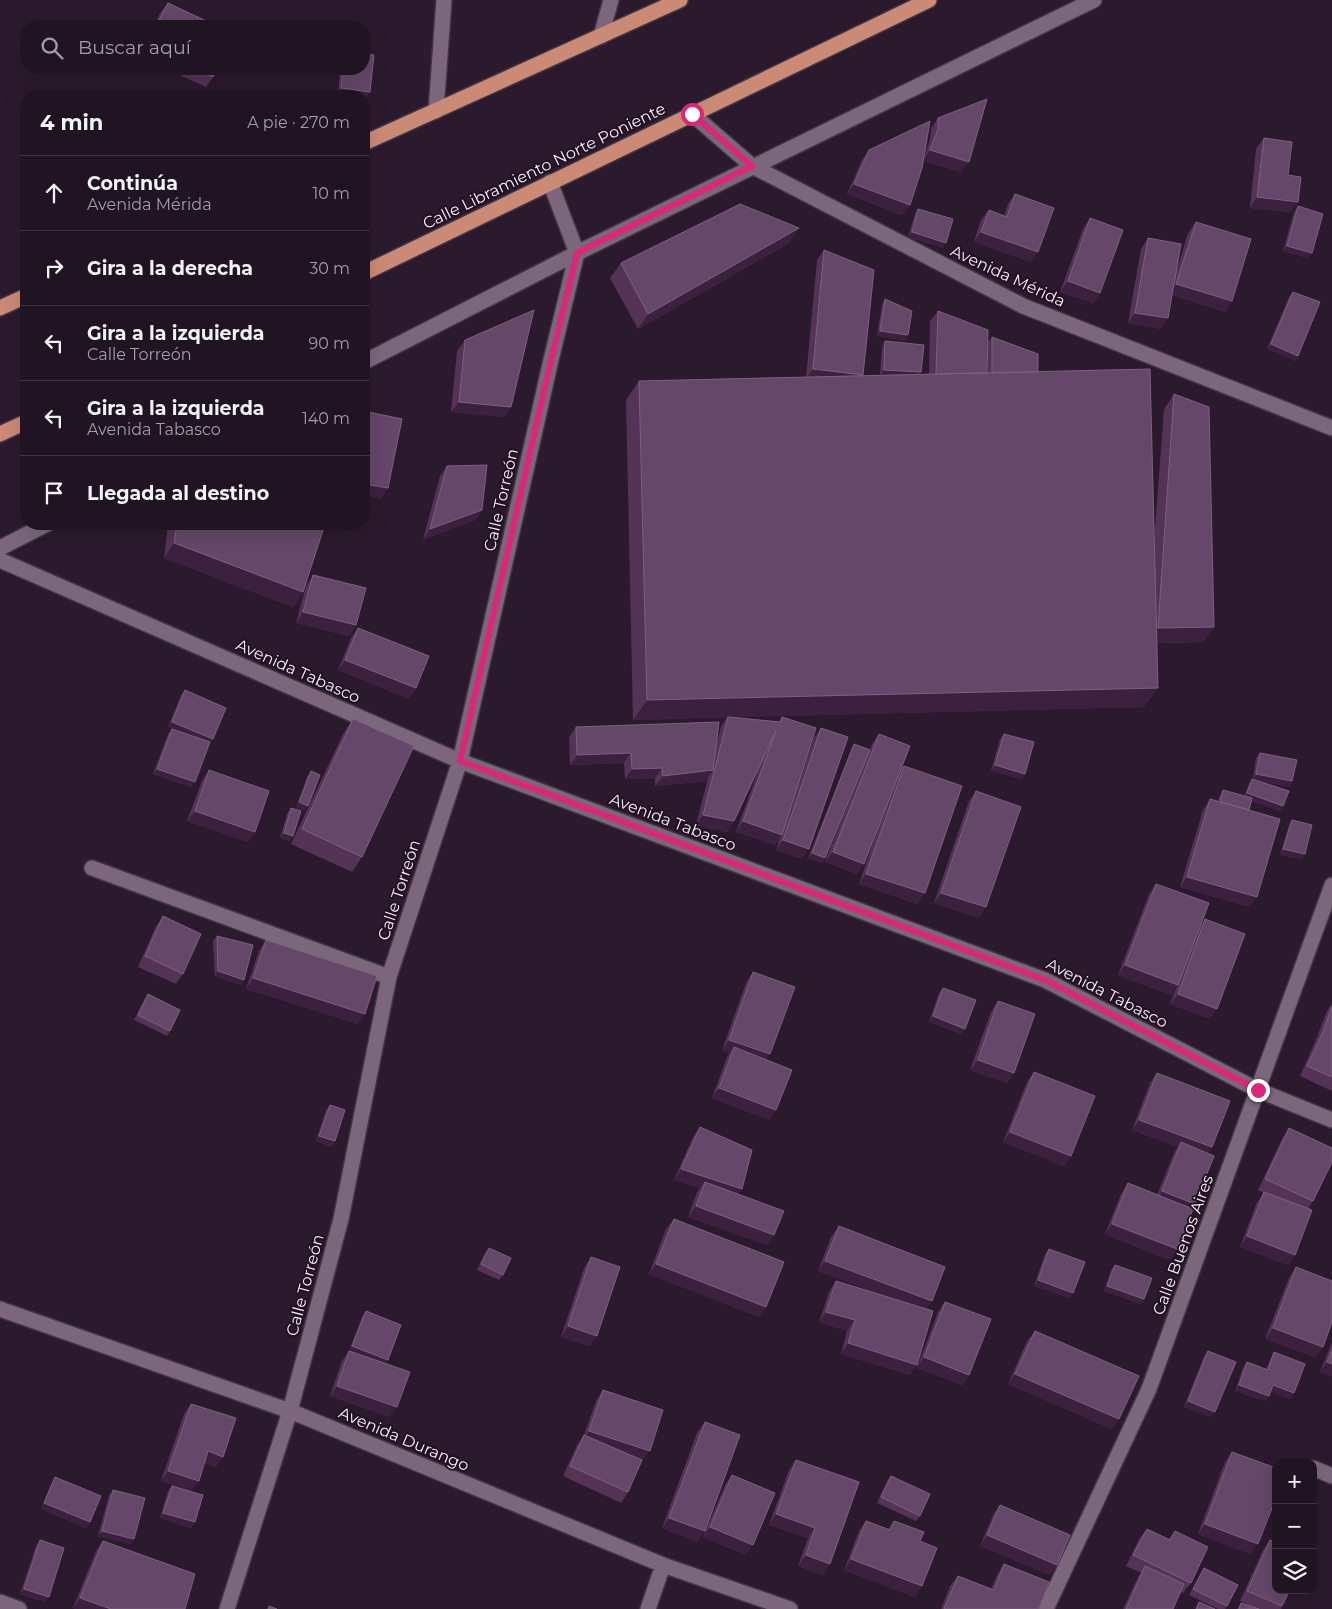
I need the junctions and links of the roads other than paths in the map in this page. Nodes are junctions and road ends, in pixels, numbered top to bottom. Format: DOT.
graph roads {
  1 [pos="444,0"];
  2 [pos="611,0"];
  3 [pos="680,0"];
  4 [pos="928,0"];
  5 [pos="1094,0"];
  6 [pos="601,36"];
  7 [pos="436,111"];
  8 [pos="692,114"];
  9 [pos="370,141"];
  10 [pos="752,166"];
  11 [pos="550,182"];
  12 [pos="577,253"];
  13 [pos="370,270"];
  14 [pos="20,299"];
  15 [pos="0,308"];
  16 [pos="370,359"];
  17 [pos="20,425"];
  18 [pos="1332,428"];
  19 [pos="0,434"];
  20 [pos="35,530"];
  21 [pos="0,548"];
  22 [pos="0,560"];
  23 [pos="460,761"];
  24 [pos="92,868"];
  25 [pos="1332,885"];
  26 [pos="389,978"];
  27 [pos="1258,1090"];
  28 [pos="1332,1120"];
  29 [pos="0,1309"];
  30 [pos="290,1411"];
  31 [pos="1317,1470"];
  32 [pos="1332,1476"];
  33 [pos="663,1565"];
  34 [pos="0,1602"];
  35 [pos="19,1609"];
  36 [pos="227,1609"];
  37 [pos="648,1609"];
  38 [pos="790,1609"];
  39 [pos="1046,1609"];
  1 -- 7 [label="street"];
  2 -- 6 [label="street"];
  3 -- 6 [label="highway"];
  4 -- 8 [label="highway, Calle Libramiento Norte Poniente"];
  5 -- 10 [label="street"];
  6 -- 7 [label="highway"];
  7 -- 9 [label="highway"];
  8 -- 10 [label="street, Avenida Mérida"];
  8 -- 11 [label="highway, Calle Libramiento Norte Poniente"];
  10 -- 12 [label="street"];
  10 -- 18 [label="street, Avenida Mérida"];
  11 -- 12 [label="street"];
  11 -- 13 [label="highway, Calle Libramiento Norte Poniente"];
  12 -- 16 [label="street"];
  12 -- 23 [label="street, Calle Torreón"];
  14 -- 15 [label="highway"];
  17 -- 19 [label="highway"];
  20 -- 21 [label="street"];
  22 -- 23 [label="street, Avenida Tabasco"];
  23 -- 26 [label="street, Calle Torreón"];
  23 -- 27 [label="street, Avenida Tabasco"];
  24 -- 26 [label="street"];
  25 -- 27 [label="street, Calle Buenos Aires"];
  26 -- 30 [label="street, Calle Torreón"];
  27 -- 28 [label="street, Avenida Tabasco"];
  27 -- 39 [label="street, Calle Buenos Aires"];
  29 -- 30 [label="street, Avenida Durango"];
  30 -- 33 [label="street, Avenida Durango"];
  30 -- 36 [label="street, Calle Torreón"];
  31 -- 32 [label="street"];
  33 -- 37 [label="street"];
  33 -- 38 [label="street, Avenida Durango"];
  34 -- 35 [label="street"];
}
